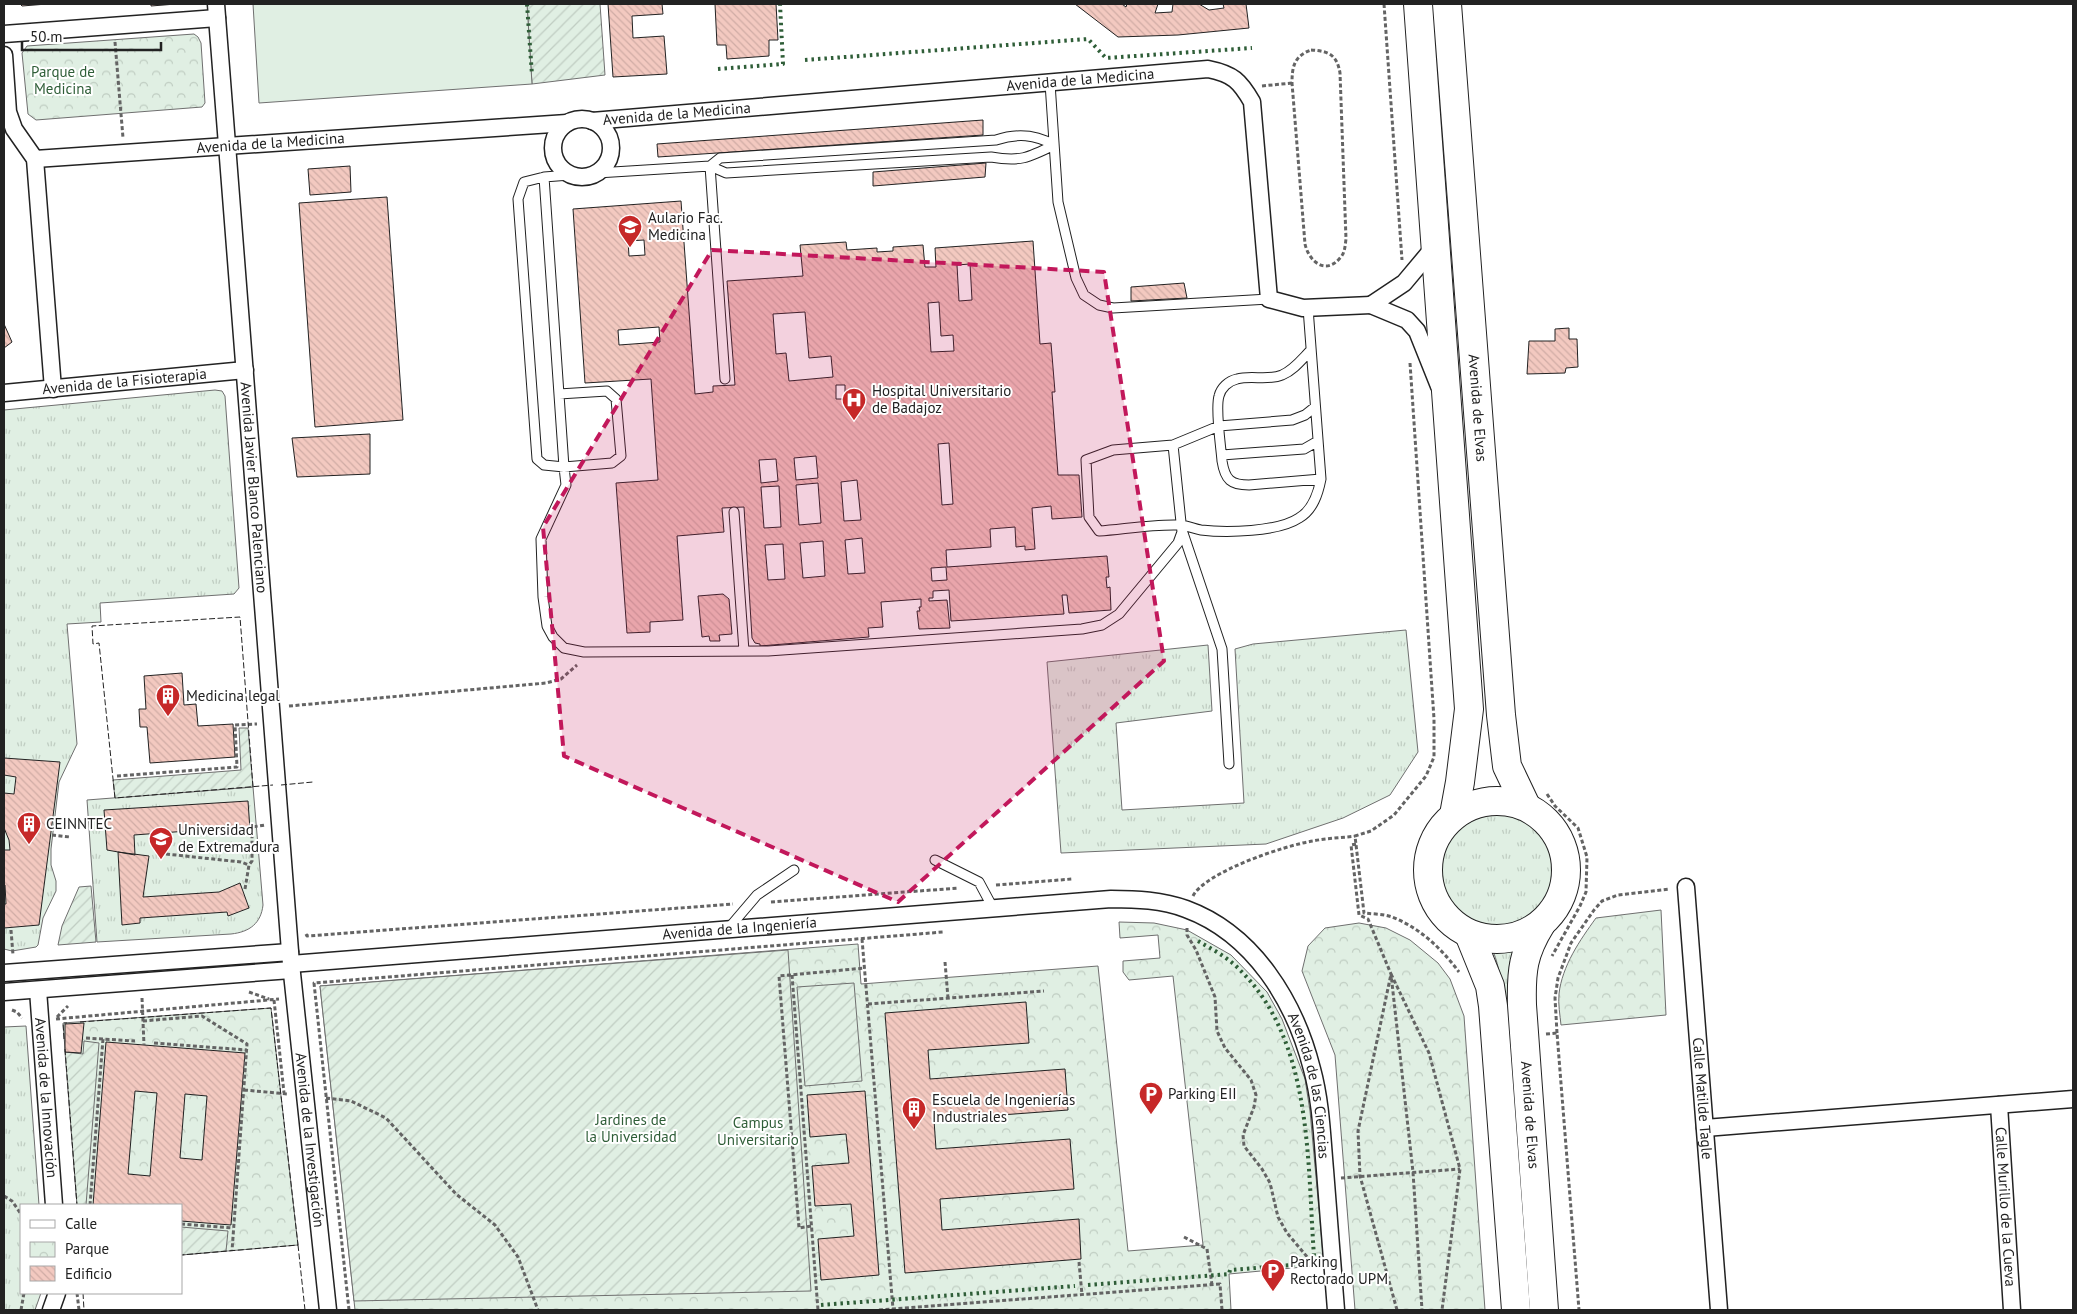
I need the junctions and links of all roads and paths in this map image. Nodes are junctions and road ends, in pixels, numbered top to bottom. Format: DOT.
graph roads {
  1 [pos="1384,4"];
  2 [pos="1418,4"];
  3 [pos="1447,4"];
  4 [pos="216,11"];
  5 [pos="113,26"];
  6 [pos="4,34"];
  7 [pos="4,55"];
  8 [pos="1050,83"];
  9 [pos="1292,83"];
  10 [pos="1246,93"];
  11 [pos="592,121"];
  12 [pos="567,123"];
  13 [pos="1054,145"];
  14 [pos="227,147"];
  15 [pos="125,153"];
  16 [pos="36,159"];
  17 [pos="710,166"];
  18 [pos="597,173"];
  19 [pos="570,175"];
  20 [pos="544,177"];
  21 [pos="1436,246"];
  22 [pos="1404,283"];
  23 [pos="1269,299"];
  24 [pos="1372,305"];
  25 [pos="1308,308"];
  26 [pos="1311,350"];
  27 [pos="1410,359"];
  28 [pos="245,370"];
  29 [pos="724,379"];
  30 [pos="53,389"];
  31 [pos="4,393"];
  32 [pos="560,394"];
  33 [pos="1315,406"];
  34 [pos="1447,408"];
  35 [pos="1219,426"];
  36 [pos="1318,441"];
  37 [pos="1173,445"];
  38 [pos="1222,455"];
  39 [pos="564,467"];
  40 [pos="1320,479"];
  41 [pos="734,512"];
  42 [pos="1180,525"];
  43 [pos="744,651"];
  44 [pos="583,664"];
  45 [pos="290,715"];
  46 [pos="272,723"];
  47 [pos="1229,764"];
  48 [pos="117,776"];
  49 [pos="1536,799"];
  50 [pos="1454,815"];
  51 [pos="280,824"];
  52 [pos="52,836"];
  53 [pos="1355,836"];
  54 [pos="70,837"];
  55 [pos="1356,844"];
  56 [pos="166,854"];
  57 [pos="935,860"];
  58 [pos="249,865"];
  59 [pos="794,870"];
  60 [pos="1072,879"];
  61 [pos="981,886"];
  62 [pos="1686,887"];
  63 [pos="245,889"];
  64 [pos="751,903"];
  65 [pos="993,908"];
  66 [pos="1187,909"];
  67 [pos="1541,924"];
  68 [pos="306,926"];
  69 [pos="728,929"];
  70 [pos="11,930"];
  71 [pos="943,932"];
  72 [pos="1469,934"];
  73 [pos="862,939"];
  74 [pos="13,955"];
  75 [pos="1552,957"];
  76 [pos="291,962"];
  77 [pos="946,962"];
  78 [pos="865,968"];
  79 [pos="4,973"];
  80 [pos="792,974"];
  81 [pos="1390,974"];
  82 [pos="1462,976"];
  83 [pos="140,982"];
  84 [pos="38,990"];
  85 [pos="1044,991"];
  86 [pos="4,992"];
  87 [pos="247,992"];
  88 [pos="948,998"];
  89 [pos="151,1000"];
  90 [pos="274,1000"];
  91 [pos="133,1001"];
  92 [pos="142,1001"];
  93 [pos="868,1004"];
  94 [pos="70,1006"];
  95 [pos="4,1011"];
  96 [pos="142,1011"];
  97 [pos="47,1019"];
  98 [pos="143,1021"];
  99 [pos="1544,1025"];
  100 [pos="1558,1033"];
  101 [pos="86,1038"];
  102 [pos="103,1039"];
  103 [pos="135,1041"];
  104 [pos="154,1043"];
  105 [pos="144,1045"];
  106 [pos="247,1050"];
  107 [pos="244,1090"];
  108 [pos="284,1093"];
  109 [pos="305,1095"];
  110 [pos="326,1098"];
  111 [pos="2073,1099"];
  112 [pos="1999,1105"];
  113 [pos="1705,1128"];
  114 [pos="1460,1169"];
  115 [pos="1413,1172"];
  116 [pos="1360,1176"];
  117 [pos="1326,1179"];
  118 [pos="4,1196"];
  119 [pos="54,1204"];
  120 [pos="90,1204"];
  121 [pos="20,1213"];
  122 [pos="182,1224"];
  123 [pos="811,1226"];
  124 [pos="233,1228"];
  125 [pos="1184,1237"];
  126 [pos="232,1250"];
  127 [pos="1079,1262"];
  128 [pos="1317,1270"];
  129 [pos="1212,1285"];
  130 [pos="24,1294"];
  131 [pos="57,1294"];
  132 [pos="77,1294"];
  133 [pos="1082,1295"];
  134 [pos="893,1309"];
  135 [pos="21,1310"];
  136 [pos="51,1310"];
  137 [pos="79,1310"];
  138 [pos="328,1310"];
  139 [pos="349,1310"];
  140 [pos="538,1310"];
  141 [pos="818,1310"];
  142 [pos="879,1310"];
  143 [pos="886,1310"];
  144 [pos="1222,1310"];
  145 [pos="1336,1310"];
  146 [pos="1397,1310"];
  147 [pos="1422,1310"];
  148 [pos="1442,1310"];
  149 [pos="1516,1310"];
  150 [pos="1544,1310"];
  151 [pos="1579,1310"];
  152 [pos="1719,1310"];
  153 [pos="2012,1310"];
  1 -- 22 [label="path"];
  2 -- 21 [label="highway, Avenida de Elvas"];
  3 -- 49 [label="highway, Avenida de Elvas"];
  4 -- 5 [label="street"];
  4 -- 14 [label="street, Avenida Javier Blanco Palenciano"];
  5 -- 6 [label="street"];
  5 -- 15 [label="path"];
  7 -- 16 [label="street"];
  8 -- 10 [label="street, Avenida de la Medicina"];
  8 -- 11 [label="street, Avenida de la Medicina"];
  8 -- 13 [label="lane"];
  9 -- 9 [label="path"];
  9 -- 10 [label="path"];
  10 -- 23 [label="street, Avenida de la Medicina"];
  11 -- 12 [label="street"];
  11 -- 18 [label="street"];
  12 -- 14 [label="street, Avenida de la Medicina"];
  12 -- 19 [label="street"];
  13 -- 17 [label="lane"];
  13 -- 17 [label="lane"];
  13 -- 23 [label="lane"];
  14 -- 15 [label="street, Avenida de la Medicina"];
  14 -- 28 [label="street, Avenida Javier Blanco Palenciano"];
  15 -- 16 [label="street, Avenida de la Medicina"];
  16 -- 30 [label="street"];
  17 -- 18 [label="lane"];
  17 -- 29 [label="lane"];
  18 -- 19 [label="street"];
  19 -- 20 [label="lane"];
  20 -- 32 [label="lane"];
  20 -- 39 [label="lane"];
  21 -- 22 [label="street"];
  21 -- 34 [label="highway, Avenida de Elvas"];
  22 -- 24 [label="street"];
  23 -- 25 [label="street"];
  24 -- 25 [label="street"];
  24 -- 34 [label="street, Avenida de Elvas"];
  25 -- 26 [label="lane"];
  26 -- 33 [label="lane"];
  26 -- 35 [label="lane"];
  27 -- 53 [label="path"];
  28 -- 30 [label="street, Avenida de la Fisioterapia"];
  28 -- 46 [label="street, Avenida Javier Blanco Palenciano"];
  30 -- 31 [label="street, Avenida de la Fisioterapia"];
  32 -- 39 [label="lane"];
  32 -- 39 [label="lane"];
  33 -- 35 [label="lane"];
  33 -- 36 [label="lane"];
  34 -- 50 [label="highway, Avenida de Elvas"];
  35 -- 37 [label="lane"];
  35 -- 38 [label="lane"];
  36 -- 38 [label="lane"];
  36 -- 40 [label="lane"];
  37 -- 42 [label="lane"];
  37 -- 42 [label="lane"];
  38 -- 40 [label="lane"];
  39 -- 43 [label="lane"];
  40 -- 42 [label="lane"];
  41 -- 43 [label="lane"];
  42 -- 43 [label="lane"];
  42 -- 47 [label="lane"];
  44 -- 45 [label="path"];
  46 -- 48 [label="path"];
  46 -- 51 [label="street, Avenida Javier Blanco Palenciano"];
  49 -- 50 [label="highway"];
  49 -- 67 [label="highway"];
  49 -- 75 [label="path"];
  50 -- 72 [label="highway"];
  51 -- 58 [label="path"];
  51 -- 76 [label="street, Avenida Javier Blanco Palenciano"];
  52 -- 54 [label="path"];
  53 -- 55 [label="path"];
  53 -- 66 [label="path"];
  55 -- 81 [label="path"];
  55 -- 82 [label="path"];
  56 -- 58 [label="path"];
  57 -- 61 [label="lane"];
  58 -- 63 [label="path"];
  59 -- 64 [label="lane"];
  60 -- 61 [label="path"];
  61 -- 64 [label="path"];
  61 -- 65 [label="lane"];
  62 -- 100 [label="path"];
  62 -- 113 [label="street, Calle Matilde Tagle"];
  64 -- 68 [label="path"];
  64 -- 69 [label="lane"];
  65 -- 66 [label="street, Avenida de la Ingeniería"];
  65 -- 69 [label="street, Avenida de la Ingeniería"];
  66 -- 117 [label="street, Avenida de las Ciencias"];
  66 -- 128 [label="path"];
  67 -- 72 [label="highway"];
  67 -- 150 [label="highway, Avenida de Elvas"];
  69 -- 76 [label="street, Avenida de la Ingeniería"];
  70 -- 74 [label="path"];
  71 -- 73 [label="path"];
  72 -- 149 [label="highway, Avenida de Elvas"];
  73 -- 78 [label="path"];
  73 -- 110 [label="path"];
  76 -- 79 [label="street"];
  76 -- 83 [label="street"];
  76 -- 109 [label="street, Avenida de la Investigación"];
  77 -- 88 [label="path"];
  78 -- 80 [label="path"];
  78 -- 93 [label="path"];
  80 -- 123 [label="path"];
  80 -- 123 [label="path"];
  81 -- 114 [label="path"];
  81 -- 115 [label="path"];
  81 -- 116 [label="path"];
  83 -- 84 [label="street"];
  83 -- 92 [label="path"];
  84 -- 86 [label="street"];
  84 -- 97 [label="street, Avenida de la Innovación"];
  85 -- 88 [label="path"];
  87 -- 90 [label="path"];
  88 -- 93 [label="path"];
  89 -- 92 [label="path"];
  90 -- 96 [label="path"];
  90 -- 108 [label="path"];
  91 -- 92 [label="path"];
  92 -- 96 [label="path"];
  93 -- 134 [label="path"];
  94 -- 97 [label="path"];
  95 -- 97 [label="path"];
  96 -- 97 [label="path"];
  96 -- 98 [label="path"];
  97 -- 119 [label="street, Avenida de la Innovación"];
  98 -- 105 [label="path"];
  98 -- 106 [label="path"];
  99 -- 100 [label="path"];
  100 -- 151 [label="path"];
  101 -- 102 [label="path"];
  102 -- 103 [label="path"];
  102 -- 120 [label="path"];
  104 -- 106 [label="path"];
  106 -- 107 [label="path"];
  107 -- 108 [label="path"];
  107 -- 124 [label="path"];
  108 -- 109 [label="path"];
  109 -- 110 [label="path"];
  109 -- 138 [label="street, Avenida de la Investigación"];
  110 -- 139 [label="path"];
  110 -- 140 [label="path"];
  111 -- 112 [label="street"];
  112 -- 113 [label="street"];
  112 -- 153 [label="street, Calle Murillo de la Cueva"];
  113 -- 152 [label="street, Calle Matilde Tagle"];
  114 -- 115 [label="path"];
  114 -- 148 [label="path"];
  115 -- 116 [label="path"];
  115 -- 147 [label="path"];
  116 -- 117 [label="path"];
  116 -- 146 [label="path"];
  117 -- 145 [label="street, Avenida de las Ciencias"];
  118 -- 121 [label="path"];
  122 -- 124 [label="path"];
  123 -- 141 [label="path"];
  124 -- 126 [label="path"];
  125 -- 129 [label="path"];
  127 -- 133 [label="path"];
  129 -- 133 [label="path"];
  129 -- 144 [label="path"];
  130 -- 135 [label="path"];
  131 -- 136 [label="street"];
  132 -- 137 [label="path"];
  133 -- 134 [label="path"];
  134 -- 143 [label="path"];
  142 -- 143 [label="path"];
}
